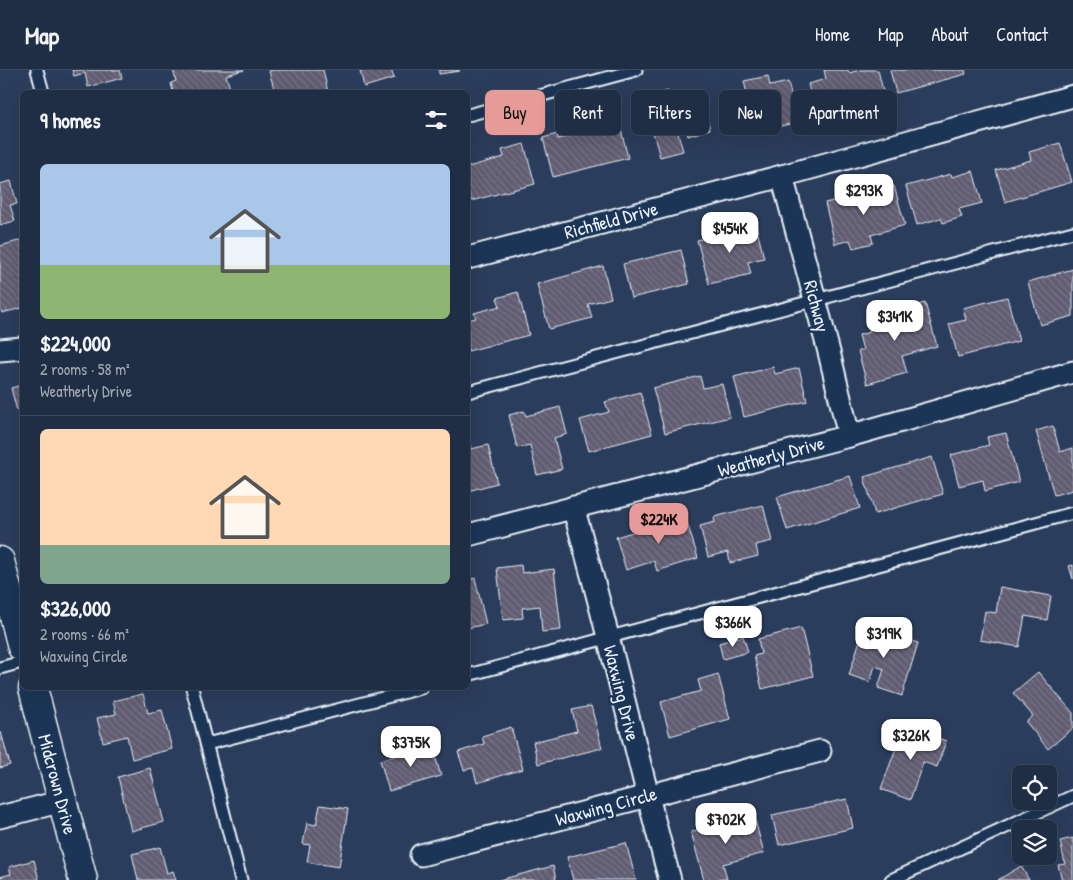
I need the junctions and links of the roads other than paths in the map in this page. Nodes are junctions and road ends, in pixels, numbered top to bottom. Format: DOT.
graph roads {
  1 [pos="37,70"];
  2 [pos="636,70"];
  3 [pos="42,90"];
  4 [pos="1073,96"];
  5 [pos="470,114"];
  6 [pos="782,176"];
  7 [pos="1073,232"];
  8 [pos="470,257"];
  9 [pos="815,300"];
  10 [pos="20,348"];
  11 [pos="0,350"];
  12 [pos="1073,372"];
  13 [pos="470,391"];
  14 [pos="850,436"];
  15 [pos="573,507"];
  16 [pos="1073,513"];
  17 [pos="470,534"];
  18 [pos="0,561"];
  19 [pos="608,638"];
  20 [pos="20,639"];
  21 [pos="20,663"];
  22 [pos="0,668"];
  23 [pos="470,674"];
  24 [pos="34,690"];
  25 [pos="193,690"];
  26 [pos="413,690"];
  27 [pos="207,744"];
  28 [pos="820,751"];
  29 [pos="647,796"];
  30 [pos="1073,796"];
  31 [pos="63,801"];
  32 [pos="0,817"];
  33 [pos="421,854"];
  34 [pos="83,880"];
  35 [pos="241,880"];
  36 [pos="670,880"];
  37 [pos="890,880"];
  1 -- 3 [label="lane"];
  2 -- 5 [label="lane"];
  4 -- 6 [label="street, Richfield Drive"];
  6 -- 8 [label="street, Richfield Drive"];
  6 -- 9 [label="street, Richway"];
  7 -- 9 [label="lane"];
  9 -- 13 [label="lane"];
  9 -- 14 [label="street, Richway"];
  10 -- 11 [label="street"];
  12 -- 14 [label="street, Weatherly Drive"];
  14 -- 15 [label="street, Weatherly Drive"];
  15 -- 17 [label="street, Weatherly Drive"];
  15 -- 19 [label="street, Waxwing Drive"];
  16 -- 19 [label="lane"];
  18 -- 20 [label="street"];
  19 -- 23 [label="lane"];
  19 -- 29 [label="street, Waxwing Drive"];
  21 -- 22 [label="lane"];
  24 -- 31 [label="street, Midcrown Drive"];
  25 -- 27 [label="lane"];
  26 -- 27 [label="lane"];
  27 -- 35 [label="lane"];
  28 -- 29 [label="street, Waxwing Circle"];
  29 -- 33 [label="street, Waxwing Circle"];
  29 -- 36 [label="street, Waxwing Drive"];
  30 -- 37 [label="lane"];
  31 -- 32 [label="street"];
  31 -- 34 [label="street, Midcrown Drive"];
}
